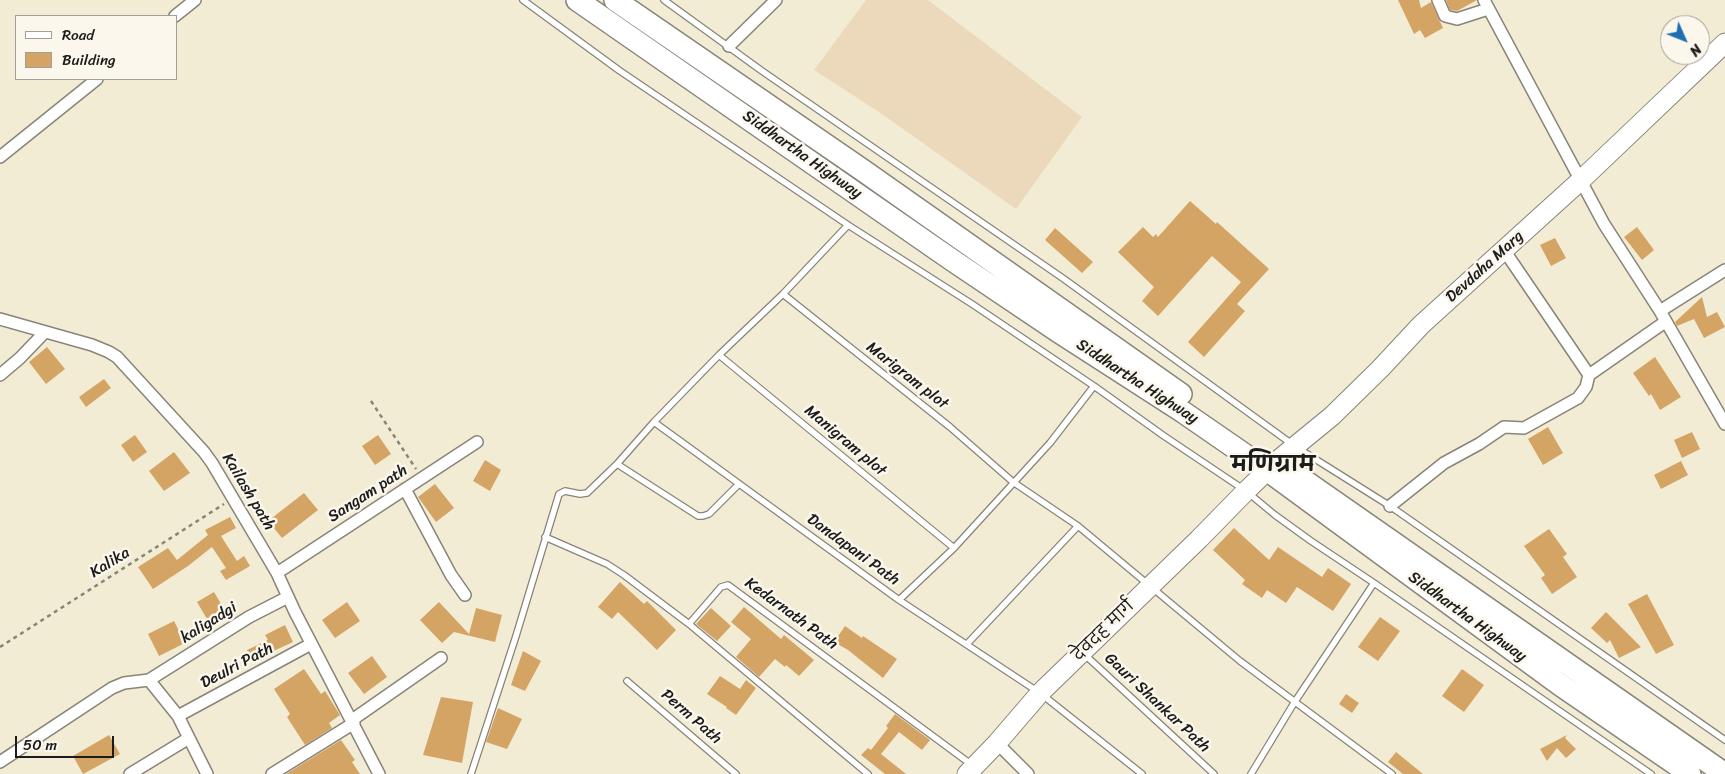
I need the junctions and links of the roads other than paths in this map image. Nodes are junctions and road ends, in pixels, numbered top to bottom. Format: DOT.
graph roads {
  1 [pos="196,0"];
  2 [pos="523,0"];
  3 [pos="577,0"];
  4 [pos="615,0"];
  5 [pos="664,0"];
  6 [pos="776,0"];
  7 [pos="1438,0"];
  8 [pos="1486,5"];
  9 [pos="176,15"];
  10 [pos="1725,43"];
  11 [pos="729,46"];
  12 [pos="96,80"];
  13 [pos="0,157"];
  14 [pos="1580,181"];
  15 [pos="848,226"];
  16 [pos="1504,250"];
  17 [pos="1725,270"];
  18 [pos="783,294"];
  19 [pos="1662,316"];
  20 [pos="0,319"];
  21 [pos="45,332"];
  22 [pos="720,355"];
  23 [pos="0,375"];
  24 [pos="1589,375"];
  25 [pos="1094,386"];
  26 [pos="654,422"];
  27 [pos="1725,424"];
  28 [pos="477,442"];
  29 [pos="1296,447"];
  30 [pos="617,464"];
  31 [pos="1272,466"];
  32 [pos="1013,482"];
  33 [pos="740,484"];
  34 [pos="405,489"];
  35 [pos="1246,491"];
  36 [pos="1390,506"];
  37 [pos="1078,526"];
  38 [pos="545,537"];
  39 [pos="954,548"];
  40 [pos="277,573"];
  41 [pos="1374,583"];
  42 [pos="1149,587"];
  43 [pos="465,595"];
  44 [pos="288,597"];
  45 [pos="899,600"];
  46 [pos="689,624"];
  47 [pos="311,644"];
  48 [pos="967,644"];
  49 [pos="1082,653"];
  50 [pos="442,658"];
  51 [pos="149,680"];
  52 [pos="627,681"];
  53 [pos="1040,693"];
  54 [pos="1294,702"];
  55 [pos="178,716"];
  56 [pos="353,722"];
  57 [pos="188,738"];
  58 [pos="1725,740"];
  59 [pos="997,743"];
  60 [pos="0,762"];
  61 [pos="970,770"];
  62 [pos="130,774"];
  63 [pos="207,774"];
  64 [pos="272,774"];
  65 [pos="379,774"];
  66 [pos="470,774"];
  67 [pos="736,774"];
  68 [pos="868,774"];
  69 [pos="1028,774"];
  70 [pos="1142,774"];
  71 [pos="1214,774"];
  72 [pos="1251,774"];
  73 [pos="1392,774"];
  74 [pos="1651,774"];
  75 [pos="1690,774"];
  76 [pos="1725,774"];
  1 -- 9 [label="street"];
  2 -- 15 [label="lane"];
  3 -- 31 [label="highway, Siddhartha Highway"];
  4 -- 31 [label="highway, Siddhartha Highway"];
  5 -- 11 [label="lane"];
  6 -- 11 [label="street"];
  7 -- 8 [label="street"];
  8 -- 14 [label="street"];
  10 -- 14 [label="main road, Devdaha Marg"];
  11 -- 29 [label="lane"];
  12 -- 13 [label="street"];
  14 -- 16 [label="main road, Devdaha Marg"];
  14 -- 19 [label="street"];
  15 -- 18 [label="lane"];
  15 -- 25 [label="lane"];
  16 -- 24 [label="street"];
  16 -- 29 [label="main road, Devdaha Marg"];
  17 -- 19 [label="street"];
  18 -- 22 [label="lane"];
  18 -- 32 [label="lane, Marigram plot"];
  19 -- 24 [label="street"];
  19 -- 27 [label="street"];
  20 -- 21 [label="street, Kailash path"];
  21 -- 23 [label="street"];
  21 -- 40 [label="street, Kailash path"];
  22 -- 26 [label="lane"];
  22 -- 39 [label="lane, Manigram plot"];
  24 -- 36 [label="street"];
  25 -- 32 [label="lane"];
  25 -- 35 [label="lane"];
  26 -- 30 [label="lane"];
  26 -- 33 [label="lane, Dandapani Path"];
  28 -- 34 [label="street, Sangam path"];
  29 -- 31 [label="main road, Devdaha Marg"];
  29 -- 36 [label="lane"];
  30 -- 33 [label="lane"];
  30 -- 38 [label="lane"];
  31 -- 35 [label="main road, Devdaha Marg"];
  31 -- 75 [label="highway, Siddhartha Highway"];
  31 -- 76 [label="highway, Siddhartha Highway"];
  32 -- 37 [label="lane, Marigram plot"];
  32 -- 39 [label="lane"];
  33 -- 45 [label="lane, Dandapani Path"];
  34 -- 40 [label="street, Sangam path"];
  34 -- 43 [label="street"];
  35 -- 41 [label="lane"];
  35 -- 42 [label="main road, देवदह मार्ग"];
  36 -- 58 [label="lane"];
  37 -- 42 [label="lane, Marigram plot"];
  37 -- 48 [label="lane"];
  38 -- 46 [label="lane"];
  38 -- 66 [label="lane"];
  39 -- 45 [label="lane"];
  40 -- 44 [label="street, Kailash path"];
  41 -- 54 [label="lane"];
  41 -- 74 [label="lane"];
  42 -- 49 [label="main road, देवदह मार्ग"];
  42 -- 54 [label="lane, Marigram plot"];
  44 -- 47 [label="street, Kailash path"];
  44 -- 51 [label="street, kaligadgi"];
  45 -- 48 [label="lane, Dandapani Path"];
  46 -- 61 [label="lane, Kedarnath Path"];
  46 -- 68 [label="lane"];
  47 -- 55 [label="street, Deulri Path"];
  47 -- 56 [label="street, Kailash path"];
  48 -- 53 [label="lane, Dandapani Path"];
  49 -- 53 [label="main road, देवदह मार्ग"];
  49 -- 71 [label="lane, Gauri Shankar Path"];
  50 -- 56 [label="street"];
  51 -- 55 [label="street"];
  51 -- 60 [label="street"];
  52 -- 67 [label="lane, Perm Path"];
  53 -- 59 [label="main road, देवदह मार्ग"];
  53 -- 70 [label="lane, Dandapani Path"];
  54 -- 72 [label="lane"];
  54 -- 73 [label="lane, Marigram plot"];
  55 -- 57 [label="street"];
  56 -- 64 [label="street"];
  56 -- 65 [label="street, Kailash path"];
  57 -- 62 [label="street"];
  57 -- 63 [label="street"];
  59 -- 61 [label="main road, देवदह मार्ग"];
  59 -- 69 [label="street"];
}
